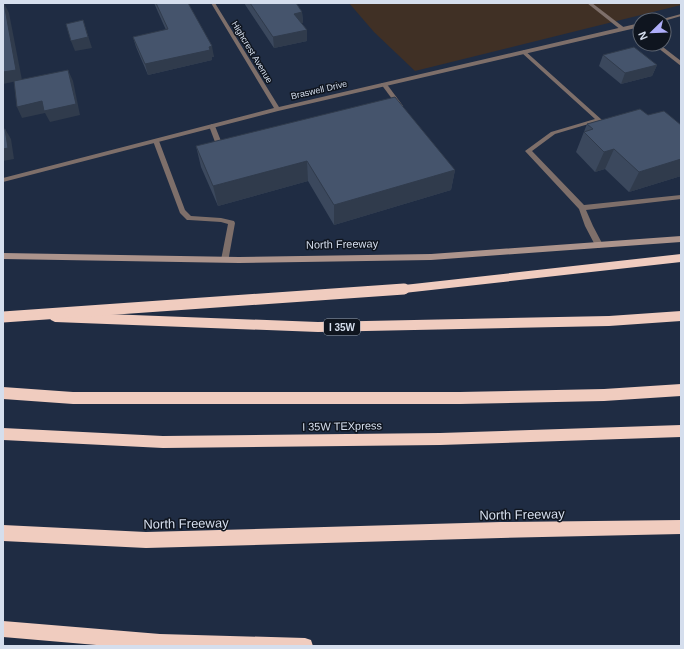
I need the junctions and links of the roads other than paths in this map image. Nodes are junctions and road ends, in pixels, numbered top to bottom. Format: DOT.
graph roads {
  1 [pos="213,3"];
  2 [pos="589,3"];
  3 [pos="632,27"];
  4 [pos="624,29"];
  5 [pos="524,52"];
  6 [pos="666,52"];
  7 [pos="681,64"];
  8 [pos="384,84"];
  9 [pos="277,109"];
  10 [pos="394,110"];
  11 [pos="599,120"];
  12 [pos="607,121"];
  13 [pos="212,126"];
  14 [pos="156,141"];
  15 [pos="231,149"];
  16 [pos="3,180"];
  17 [pos="681,197"];
  18 [pos="582,208"];
  19 [pos="681,239"];
  20 [pos="599,245"];
  21 [pos="3,256"];
  22 [pos="681,258"];
  23 [pos="225,260"];
  24 [pos="3,316"];
  25 [pos="681,316"];
  26 [pos="681,390"];
  27 [pos="3,393"];
  28 [pos="681,431"];
  29 [pos="3,434"];
  30 [pos="681,527"];
  31 [pos="3,533"];
  32 [pos="3,630"];
  33 [pos="305,646"];
  1 -- 9 [label="street, Highcrest Avenue"];
  2 -- 4 [label="street"];
  3 -- 4 [label="street, Braswell Drive"];
  4 -- 5 [label="street, Braswell Drive"];
  5 -- 8 [label="street, Braswell Drive"];
  5 -- 11 [label="street"];
  6 -- 7 [label="street"];
  8 -- 9 [label="street, Braswell Drive"];
  8 -- 10 [label="street"];
  9 -- 13 [label="street, Braswell Drive"];
  11 -- 12 [label="street"];
  11 -- 18 [label="street"];
  13 -- 14 [label="street, Braswell Drive"];
  13 -- 15 [label="street"];
  14 -- 16 [label="street, Braswell Drive"];
  14 -- 23 [label="street"];
  17 -- 18 [label="street"];
  18 -- 20 [label="street"];
  19 -- 20 [label="main road, North Freeway"];
  20 -- 23 [label="main road, North Freeway"];
  21 -- 23 [label="main road, North Freeway"];
  22 -- 24 [label="highway, bridge"];
  24 -- 25 [label="highway, I 35W"];
  26 -- 27 [label="highway"];
  28 -- 29 [label="highway, I 35W TEXpress"];
  30 -- 31 [label="highway, North Freeway"];
  32 -- 33 [label="highway"];
}
